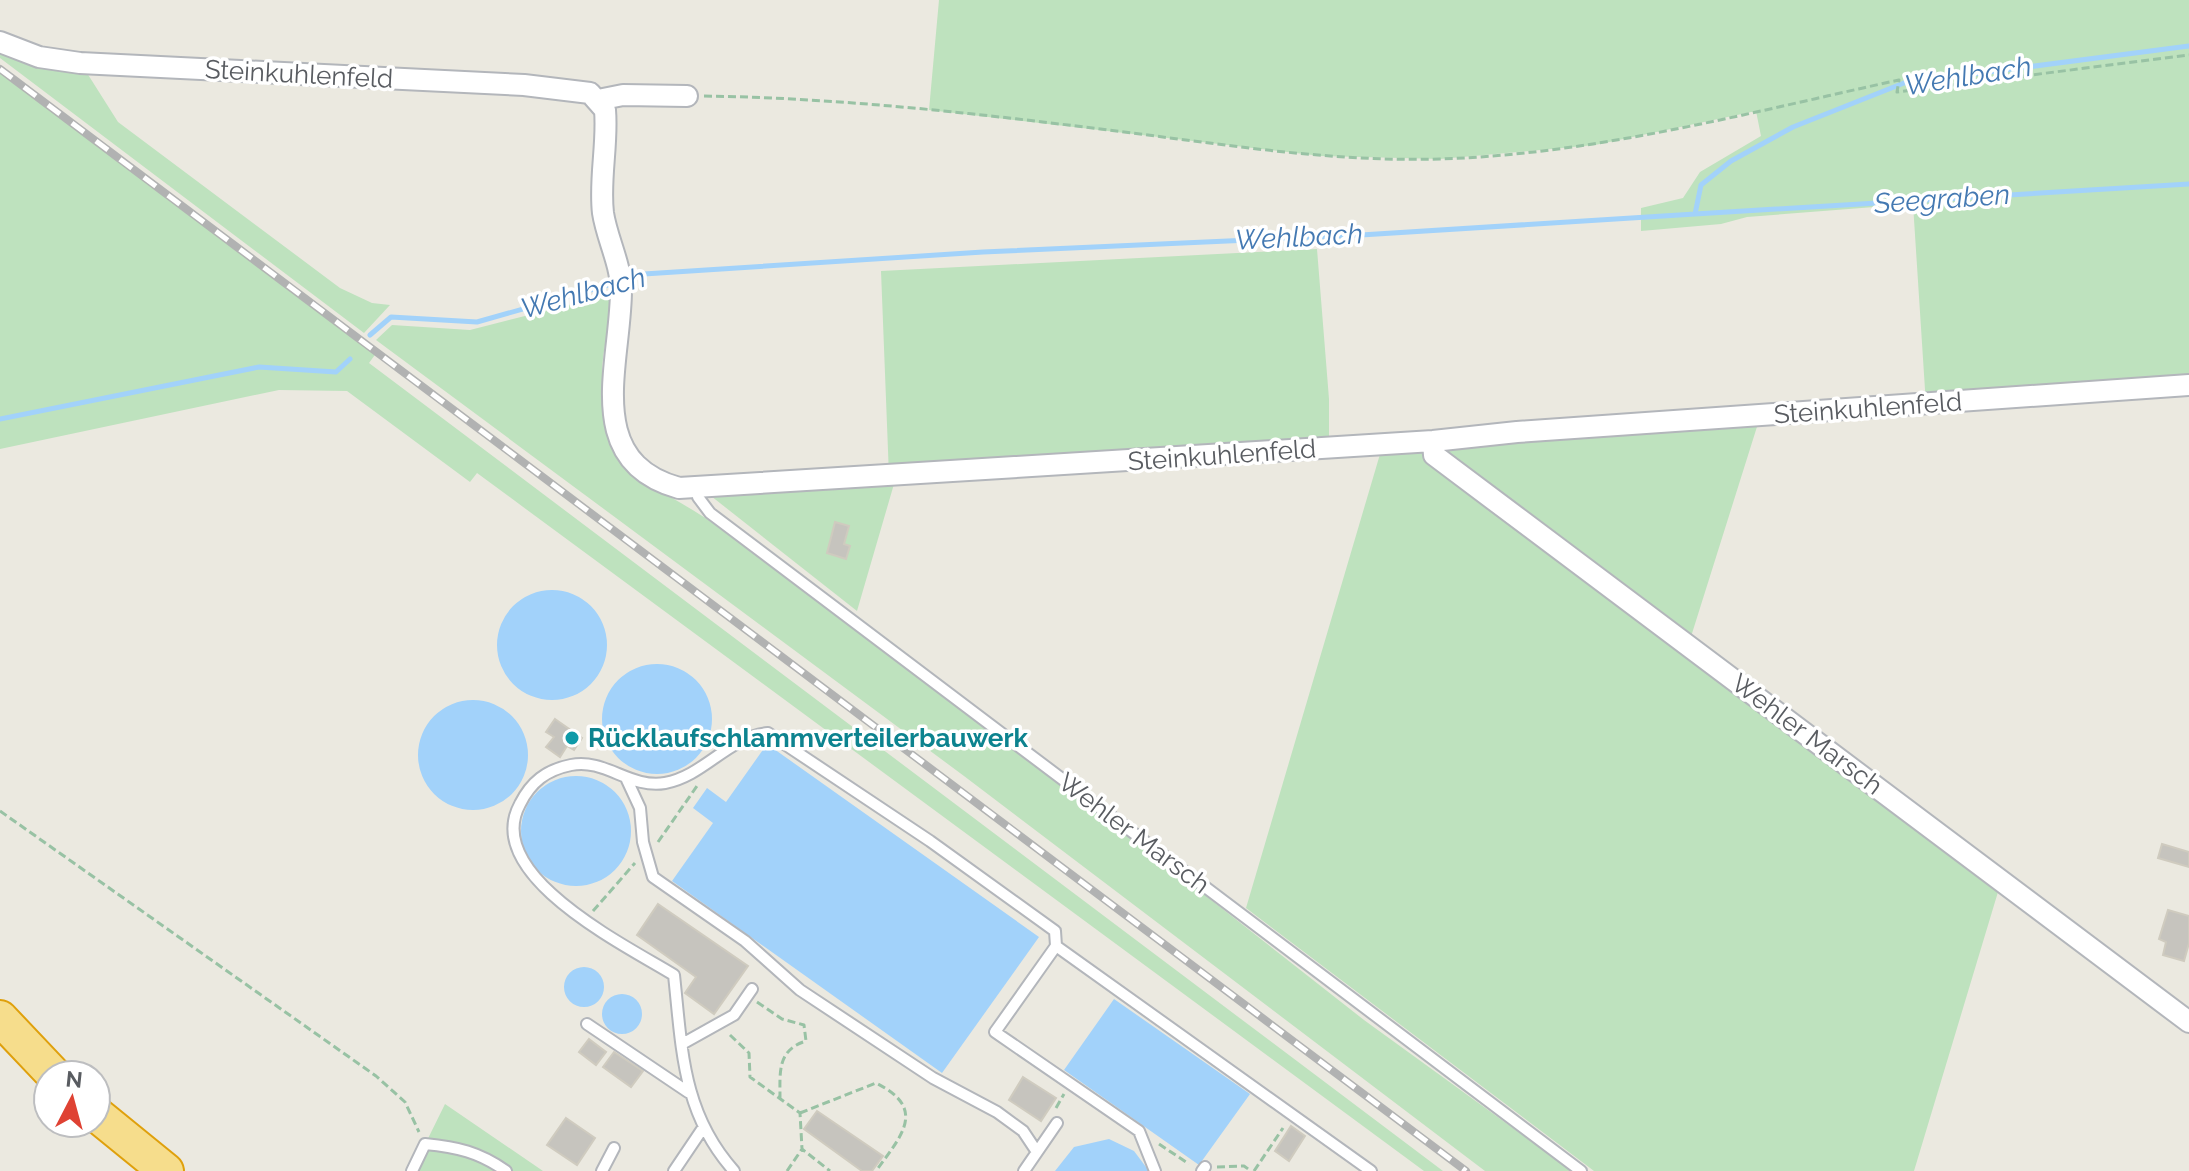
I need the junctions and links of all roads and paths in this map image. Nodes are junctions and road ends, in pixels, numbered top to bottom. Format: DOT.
graph roads {
  1 [pos="0,42"];
  2 [pos="2189,55"];
  3 [pos="687,96"];
  4 [pos="598,100"];
  5 [pos="2189,385"];
  6 [pos="1433,441"];
  7 [pos="697,488"];
  8 [pos="627,780"];
  9 [pos="0,811"];
  10 [pos="1056,946"];
  11 [pos="750,992"];
  12 [pos="734,1015"];
  13 [pos="0,1018"];
  14 [pos="2189,1022"];
  15 [pos="587,1024"];
  16 [pos="682,1044"];
  17 [pos="39,1059"];
  18 [pos="1070,1084"];
  19 [pos="688,1092"];
  20 [pos="780,1098"];
  21 [pos="800,1113"];
  22 [pos="1292,1114"];
  23 [pos="1057,1123"];
  24 [pos="112,1127"];
  25 [pos="703,1128"];
  26 [pos="1139,1131"];
  27 [pos="425,1144"];
  28 [pos="614,1148"];
  29 [pos="802,1149"];
  30 [pos="1037,1152"];
  31 [pos="1202,1170"];
  32 [pos="166,1171"];
  33 [pos="412,1171"];
  34 [pos="506,1171"];
  35 [pos="602,1171"];
  36 [pos="674,1171"];
  37 [pos="734,1171"];
  38 [pos="787,1171"];
  39 [pos="830,1171"];
  40 [pos="876,1171"];
  41 [pos="1024,1171"];
  42 [pos="1155,1171"];
  43 [pos="1252,1171"];
  44 [pos="1371,1171"];
  45 [pos="1581,1171"];
  1 -- 4 [label="street, Steinkuhlenfeld"];
  2 -- 3 [label="path"];
  3 -- 4 [label="street, Steinkuhlenfeld"];
  4 -- 7 [label="street, Steinkuhlenfeld"];
  5 -- 6 [label="street, Steinkuhlenfeld"];
  6 -- 7 [label="street, Steinkuhlenfeld"];
  6 -- 14 [label="street, Wehler Marsch"];
  7 -- 45 [label="lane, Wehler Marsch"];
  8 -- 10 [label="lane"];
  8 -- 16 [label="lane"];
  8 -- 30 [label="lane"];
  9 -- 27 [label="path"];
  10 -- 18 [label="lane"];
  10 -- 22 [label="lane"];
  11 -- 12 [label="lane"];
  11 -- 20 [label="path"];
  12 -- 16 [label="lane"];
  12 -- 20 [label="path"];
  13 -- 17 [label="highway"];
  15 -- 19 [label="lane"];
  16 -- 19 [label="lane"];
  18 -- 23 [label="path"];
  18 -- 26 [label="lane"];
  19 -- 25 [label="lane"];
  20 -- 21 [label="path"];
  21 -- 29 [label="path"];
  21 -- 40 [label="path"];
  22 -- 43 [label="path"];
  22 -- 44 [label="lane"];
  23 -- 30 [label="lane"];
  24 -- 32 [label="highway"];
  25 -- 36 [label="lane"];
  25 -- 37 [label="lane"];
  26 -- 31 [label="path"];
  26 -- 42 [label="lane"];
  27 -- 33 [label="lane"];
  27 -- 34 [label="lane"];
  28 -- 35 [label="lane"];
  29 -- 38 [label="path"];
  29 -- 39 [label="path"];
  30 -- 41 [label="lane"];
  31 -- 43 [label="path"];
}
